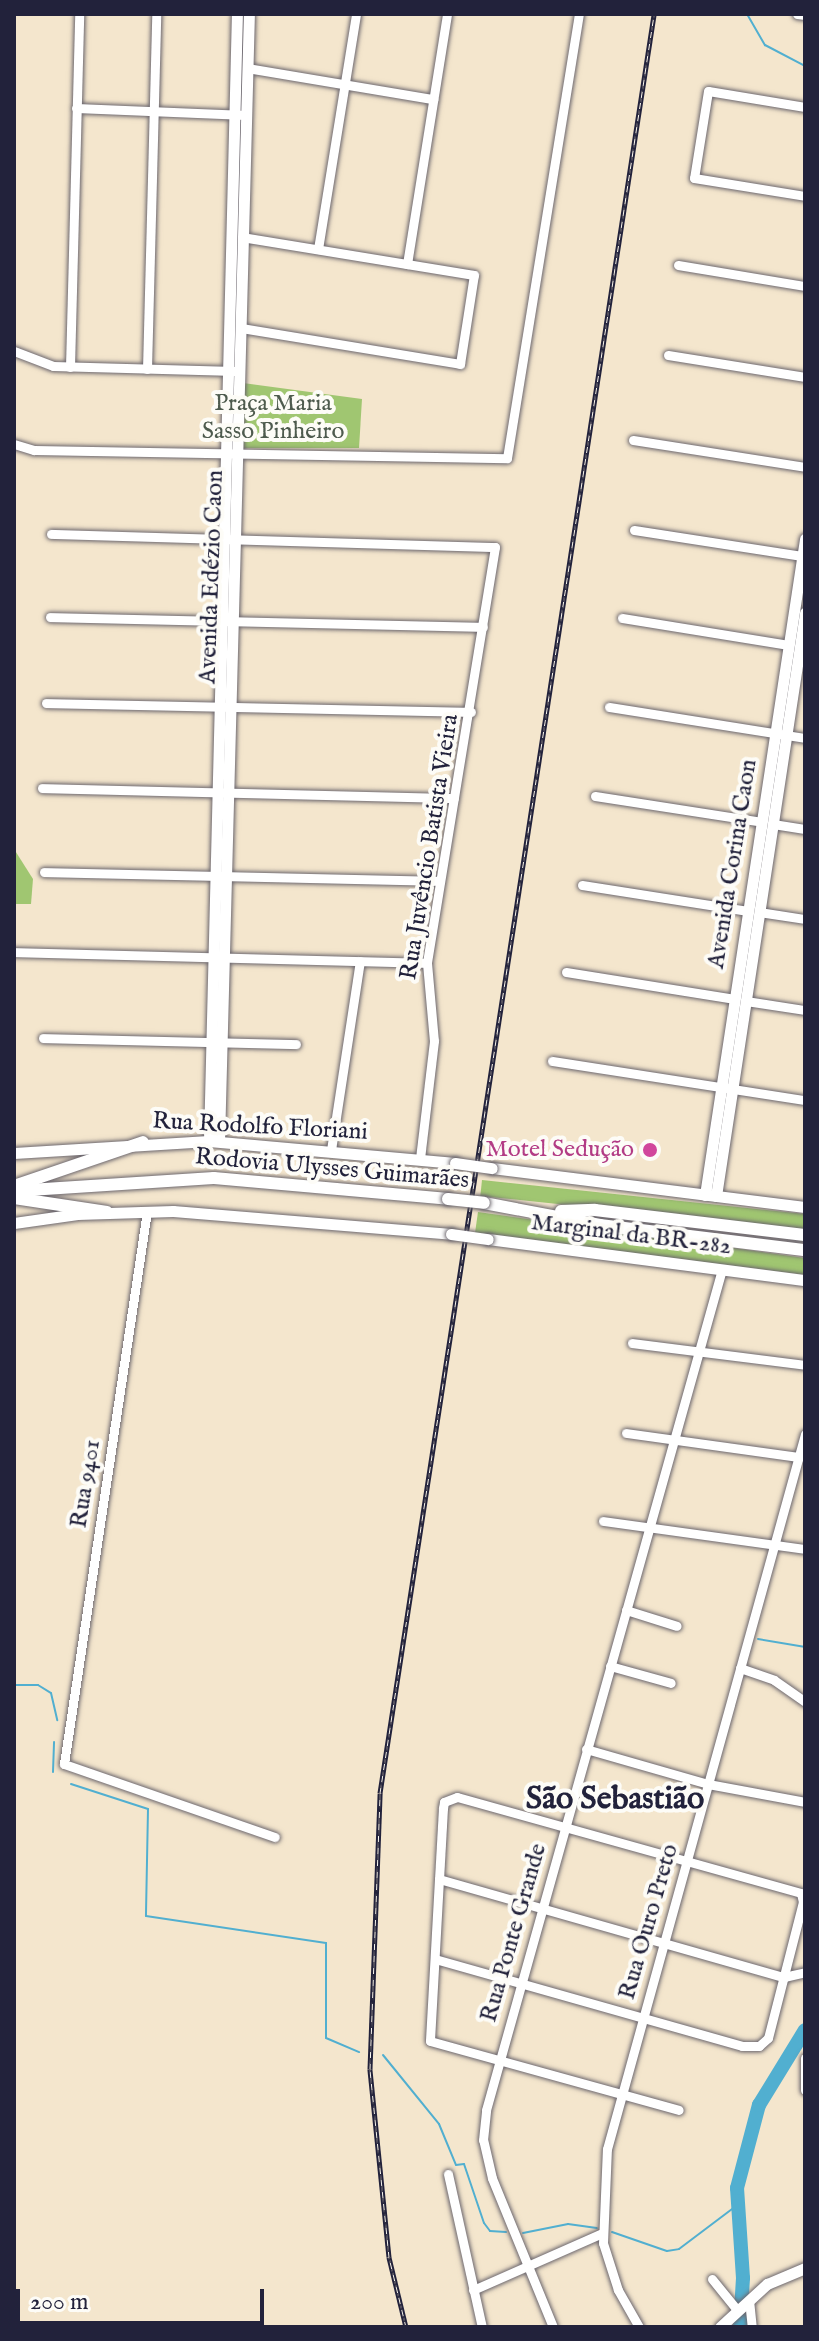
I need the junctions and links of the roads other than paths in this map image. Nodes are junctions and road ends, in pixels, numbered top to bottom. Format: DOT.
graph roads {
  1 [pos="79,14"];
  2 [pos="156,14"];
  3 [pos="237,14"];
  4 [pos="249,14"];
  5 [pos="356,14"];
  6 [pos="447,14"];
  7 [pos="579,14"];
  8 [pos="797,14"];
  9 [pos="805,15"];
  10 [pos="247,68"];
  11 [pos="344,84"];
  12 [pos="433,99"];
  13 [pos="805,107"];
  14 [pos="76,108"];
  15 [pos="154,111"];
  16 [pos="240,115"];
  17 [pos="805,196"];
  18 [pos="243,237"];
  19 [pos="318,249"];
  20 [pos="407,264"];
  21 [pos="678,265"];
  22 [pos="805,286"];
  23 [pos="241,328"];
  24 [pos="14,351"];
  25 [pos="668,355"];
  26 [pos="70,367"];
  27 [pos="147,369"];
  28 [pos="234,372"];
  29 [pos="805,377"];
  30 [pos="633,440"];
  31 [pos="14,444"];
  32 [pos="232,454"];
  33 [pos="805,467"];
  34 [pos="634,530"];
  35 [pos="51,534"];
  36 [pos="230,538"];
  37 [pos="805,539"];
  38 [pos="802,556"];
  39 [pos="805,613"];
  40 [pos="50,617"];
  41 [pos="622,618"];
  42 [pos="227,621"];
  43 [pos="483,627"];
  44 [pos="789,645"];
  45 [pos="46,703"];
  46 [pos="225,706"];
  47 [pos="609,707"];
  48 [pos="471,712"];
  49 [pos="781,734"];
  50 [pos="805,738"];
  51 [pos="42,788"];
  52 [pos="223,792"];
  53 [pos="595,796"];
  54 [pos="454,798"];
  55 [pos="767,823"];
  56 [pos="805,829"];
  57 [pos="44,872"];
  58 [pos="221,876"];
  59 [pos="440,881"];
  60 [pos="582,885"];
  61 [pos="754,911"];
  62 [pos="805,919"];
  63 [pos="14,952"];
  64 [pos="219,958"];
  65 [pos="360,961"];
  66 [pos="427,963"];
  67 [pos="566,972"];
  68 [pos="740,1000"];
  69 [pos="805,1010"];
  70 [pos="43,1038"];
  71 [pos="216,1042"];
  72 [pos="296,1044"];
  73 [pos="552,1061"];
  74 [pos="727,1088"];
  75 [pos="805,1100"];
  76 [pos="214,1141"];
  77 [pos="143,1142"];
  78 [pos="331,1150"];
  79 [pos="14,1153"];
  80 [pos="420,1159"];
  81 [pos="455,1163"];
  82 [pos="14,1188"];
  83 [pos="710,1195"];
  84 [pos="14,1198"];
  85 [pos="805,1207"];
  86 [pos="147,1211"];
  87 [pos="107,1212"];
  88 [pos="549,1212"];
  89 [pos="14,1223"];
  90 [pos="805,1235"];
  91 [pos="805,1250"];
  92 [pos="722,1269"];
  93 [pos="805,1280"];
  94 [pos="632,1343"];
  95 [pos="698,1351"];
  96 [pos="805,1365"];
  97 [pos="626,1433"];
  98 [pos="805,1434"];
  99 [pos="674,1440"];
  100 [pos="799,1457"];
  101 [pos="603,1521"];
  102 [pos="649,1527"];
  103 [pos="774,1545"];
  104 [pos="805,1549"];
  105 [pos="626,1610"];
  106 [pos="677,1626"];
  107 [pos="610,1666"];
  108 [pos="740,1668"];
  109 [pos="671,1683"];
  110 [pos="805,1702"];
  111 [pos="586,1749"];
  112 [pos="708,1784"];
  113 [pos="805,1802"];
  114 [pos="564,1827"];
  115 [pos="275,1837"];
  116 [pos="686,1861"];
  117 [pos="439,1879"];
  118 [pos="542,1908"];
  119 [pos="664,1942"];
  120 [pos="435,1959"];
  121 [pos="805,1972"];
  122 [pos="784,1977"];
  123 [pos="520,1983"];
  124 [pos="643,2018"];
  125 [pos="805,2059"];
  126 [pos="499,2060"];
  127 [pos="805,2090"];
  128 [pos="621,2094"];
  129 [pos="679,2110"];
  130 [pos="448,2174"];
  131 [pos="602,2233"];
  132 [pos="526,2267"];
  133 [pos="805,2268"];
  134 [pos="712,2279"];
  135 [pos="473,2290"];
  136 [pos="748,2300"];
  137 [pos="738,2311"];
  138 [pos="482,2327"];
  139 [pos="553,2327"];
  140 [pos="639,2327"];
  141 [pos="720,2327"];
  142 [pos="752,2327"];
  1 -- 14 [label="street"];
  2 -- 15 [label="street"];
  3 -- 16 [label="main road, Avenida Edézio Caon"];
  4 -- 10 [label="main road, Avenida Edézio Caon"];
  5 -- 11 [label="street"];
  6 -- 12 [label="street"];
  7 -- 32 [label="street"];
  8 -- 9 [label="street"];
  10 -- 11 [label="street"];
  10 -- 16 [label="main road, Avenida Edézio Caon"];
  11 -- 12 [label="street"];
  11 -- 19 [label="street"];
  12 -- 20 [label="street"];
  13 -- 17 [label="street"];
  14 -- 15 [label="street"];
  14 -- 26 [label="street"];
  15 -- 16 [label="street"];
  15 -- 27 [label="street"];
  16 -- 18 [label="main road, Avenida Edézio Caon"];
  16 -- 28 [label="main road, Avenida Edézio Caon"];
  18 -- 19 [label="street"];
  18 -- 23 [label="main road, Avenida Edézio Caon"];
  19 -- 20 [label="street"];
  20 -- 23 [label="street"];
  21 -- 22 [label="street"];
  23 -- 28 [label="main road, Avenida Edézio Caon"];
  24 -- 26 [label="street"];
  25 -- 29 [label="street"];
  26 -- 27 [label="street"];
  27 -- 28 [label="street"];
  28 -- 32 [label="main road, Avenida Edézio Caon"];
  30 -- 33 [label="street"];
  31 -- 32 [label="street"];
  32 -- 36 [label="main road, Avenida Edézio Caon"];
  34 -- 38 [label="street"];
  35 -- 36 [label="street"];
  36 -- 42 [label="main road, Avenida Edézio Caon"];
  36 -- 43 [label="street, Rua Juvêncio Batista Vieira"];
  37 -- 38 [label="main road, Avenida Corina Caon"];
  38 -- 44 [label="main road, Avenida Corina Caon"];
  39 -- 49 [label="main road, Avenida Corina Caon"];
  40 -- 42 [label="street"];
  41 -- 44 [label="street"];
  42 -- 43 [label="street"];
  42 -- 46 [label="main road, Avenida Edézio Caon"];
  43 -- 48 [label="street, Rua Juvêncio Batista Vieira"];
  44 -- 49 [label="main road, Avenida Corina Caon"];
  45 -- 46 [label="street"];
  46 -- 48 [label="street"];
  46 -- 52 [label="main road, Avenida Edézio Caon"];
  47 -- 49 [label="street"];
  48 -- 54 [label="street, Rua Juvêncio Batista Vieira"];
  49 -- 50 [label="street"];
  49 -- 55 [label="main road, Avenida Corina Caon"];
  51 -- 52 [label="street"];
  52 -- 54 [label="street"];
  52 -- 58 [label="main road, Avenida Edézio Caon"];
  53 -- 55 [label="street"];
  54 -- 59 [label="street, Rua Juvêncio Batista Vieira"];
  55 -- 56 [label="street"];
  55 -- 61 [label="main road, Avenida Corina Caon"];
  57 -- 58 [label="street"];
  58 -- 59 [label="street"];
  58 -- 64 [label="main road, Avenida Edézio Caon"];
  59 -- 66 [label="street, Rua Juvêncio Batista Vieira"];
  60 -- 61 [label="street"];
  61 -- 62 [label="street"];
  61 -- 68 [label="main road, Avenida Corina Caon"];
  63 -- 64 [label="street"];
  64 -- 65 [label="street"];
  64 -- 71 [label="main road, Avenida Edézio Caon"];
  65 -- 66 [label="street"];
  65 -- 78 [label="street"];
  66 -- 80 [label="street, Rua Juvêncio Batista Vieira"];
  67 -- 68 [label="street"];
  68 -- 69 [label="street"];
  68 -- 74 [label="main road, Avenida Corina Caon"];
  70 -- 71 [label="street"];
  71 -- 72 [label="street"];
  71 -- 76 [label="main road, Avenida Edézio Caon"];
  73 -- 74 [label="street"];
  74 -- 75 [label="street"];
  74 -- 83 [label="main road, Avenida Corina Caon"];
  76 -- 77 [label="main road, Rua Rodolfo Floriani"];
  76 -- 78 [label="main road, Rua Rodolfo Floriani"];
  77 -- 79 [label="main road, Rua Rodolfo Floriani"];
  77 -- 82 [label="highway"];
  78 -- 80 [label="main road, Rua Rodolfo Floriani"];
  80 -- 81 [label="main road, Rua Rodolfo Floriani"];
  81 -- 83 [label="main road, Marginal da BR-282, bridge"];
  82 -- 88 [label="highway, Rodovia Ulysses Guimarães, bridge"];
  83 -- 85 [label="main road, Marginal da BR-282"];
  84 -- 87 [label="highway"];
  86 -- 87 [label="main road, Marginal da BR-282"];
  86 -- 92 [label="main road, Marginal da BR-282, bridge"];
  86 -- 115 [label="street, Rua 9401"];
  87 -- 89 [label="main road, Marginal da BR-282"];
  88 -- 90 [label="highway, Rodovia Ulysses Guimarães"];
  88 -- 91 [label="highway, Rodovia Ulysses Guimarães"];
  92 -- 93 [label="main road, Marginal da BR-282"];
  92 -- 95 [label="street, Rua Ponte Grande"];
  94 -- 95 [label="street"];
  95 -- 96 [label="street"];
  95 -- 99 [label="street, Rua Ponte Grande"];
  97 -- 99 [label="street"];
  98 -- 100 [label="street, Rua Ouro Preto"];
  99 -- 100 [label="street"];
  99 -- 102 [label="street, Rua Ponte Grande"];
  100 -- 103 [label="street, Rua Ouro Preto"];
  101 -- 102 [label="street"];
  102 -- 103 [label="street"];
  102 -- 105 [label="street, Rua Ponte Grande"];
  103 -- 104 [label="street"];
  103 -- 108 [label="street, Rua Ouro Preto"];
  105 -- 106 [label="street"];
  105 -- 107 [label="street, Rua Ponte Grande"];
  107 -- 109 [label="street"];
  107 -- 111 [label="street, Rua Ponte Grande"];
  108 -- 110 [label="street"];
  108 -- 112 [label="street, Rua Ouro Preto"];
  111 -- 112 [label="street"];
  111 -- 114 [label="street, Rua Ponte Grande"];
  112 -- 113 [label="street"];
  112 -- 116 [label="street, Rua Ouro Preto"];
  114 -- 116 [label="street"];
  114 -- 117 [label="street"];
  114 -- 118 [label="street, Rua Ponte Grande"];
  116 -- 119 [label="street, Rua Ouro Preto"];
  116 -- 122 [label="street"];
  117 -- 118 [label="street"];
  117 -- 120 [label="street"];
  118 -- 119 [label="street"];
  118 -- 123 [label="street, Rua Ponte Grande"];
  119 -- 122 [label="street"];
  119 -- 124 [label="street, Rua Ouro Preto"];
  120 -- 123 [label="street"];
  120 -- 126 [label="street"];
  121 -- 122 [label="street"];
  122 -- 124 [label="street"];
  123 -- 124 [label="street"];
  123 -- 126 [label="street, Rua Ponte Grande"];
  124 -- 128 [label="street, Rua Ouro Preto"];
  125 -- 127 [label="street"];
  126 -- 128 [label="street"];
  126 -- 132 [label="street, Rua Ponte Grande"];
  128 -- 129 [label="street"];
  128 -- 131 [label="street, Rua Ouro Preto"];
  130 -- 135 [label="street"];
  131 -- 132 [label="street"];
  131 -- 140 [label="street, Rua Ouro Preto"];
  132 -- 135 [label="street"];
  132 -- 139 [label="street, Rua Ponte Grande"];
  133 -- 136 [label="main road"];
  134 -- 137 [label="street"];
  135 -- 138 [label="street"];
  136 -- 137 [label="main road"];
  136 -- 142 [label="street"];
  137 -- 141 [label="main road"];
}
